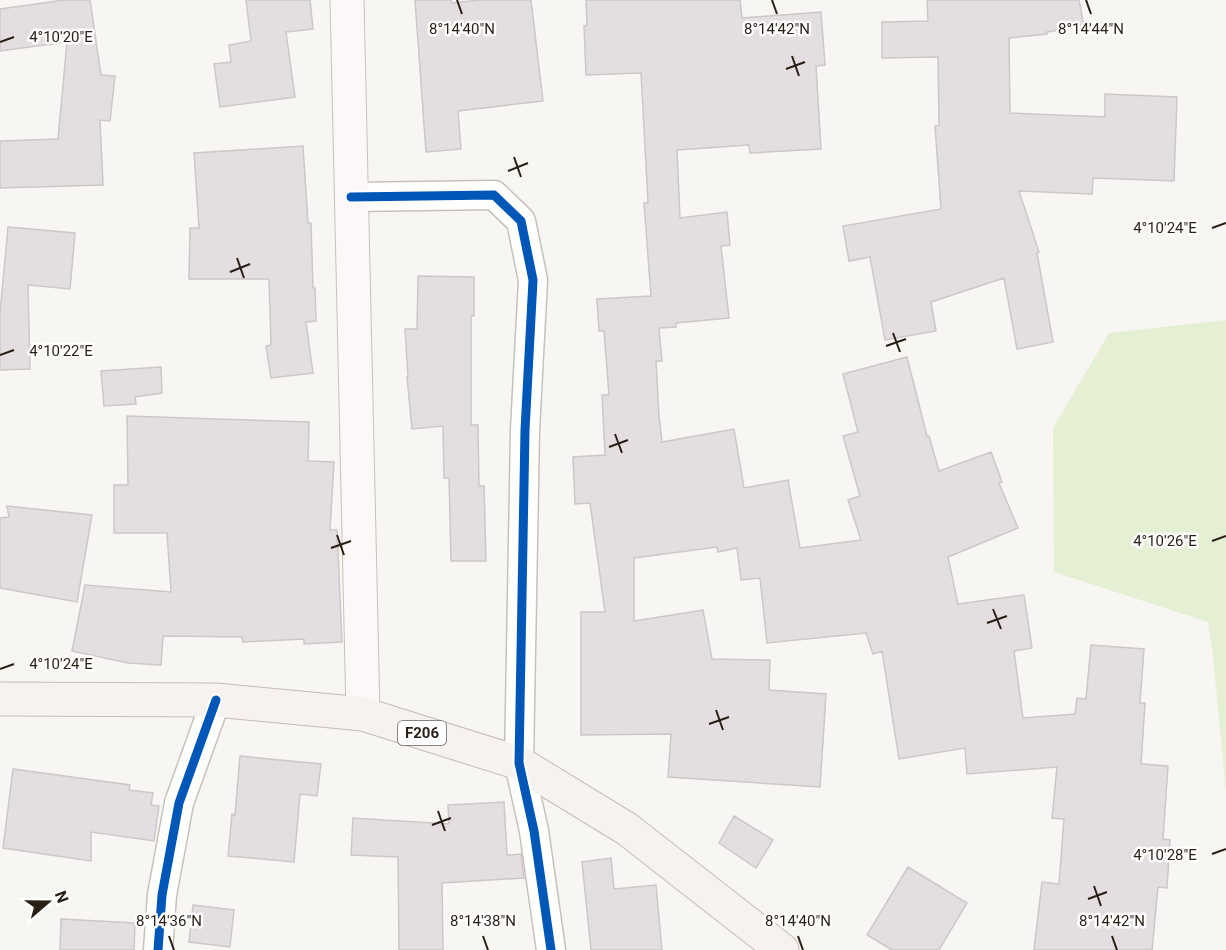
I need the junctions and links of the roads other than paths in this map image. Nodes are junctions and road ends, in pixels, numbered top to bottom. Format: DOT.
graph roads {
  1 [pos="347,0"];
  2 [pos="351,197"];
  3 [pos="0,699"];
  4 [pos="216,700"];
  5 [pos="363,714"];
  6 [pos="519,763"];
  7 [pos="158,950"];
  8 [pos="551,950"];
  9 [pos="782,950"];
  1 -- 2 [label="main road"];
  2 -- 5 [label="main road"];
  2 -- 6 [label="street"];
  3 -- 4 [label="main road, F206"];
  4 -- 5 [label="main road, F206"];
  4 -- 7 [label="street"];
  5 -- 6 [label="main road, F206"];
  6 -- 8 [label="street"];
  6 -- 9 [label="main road, F206"];
}
